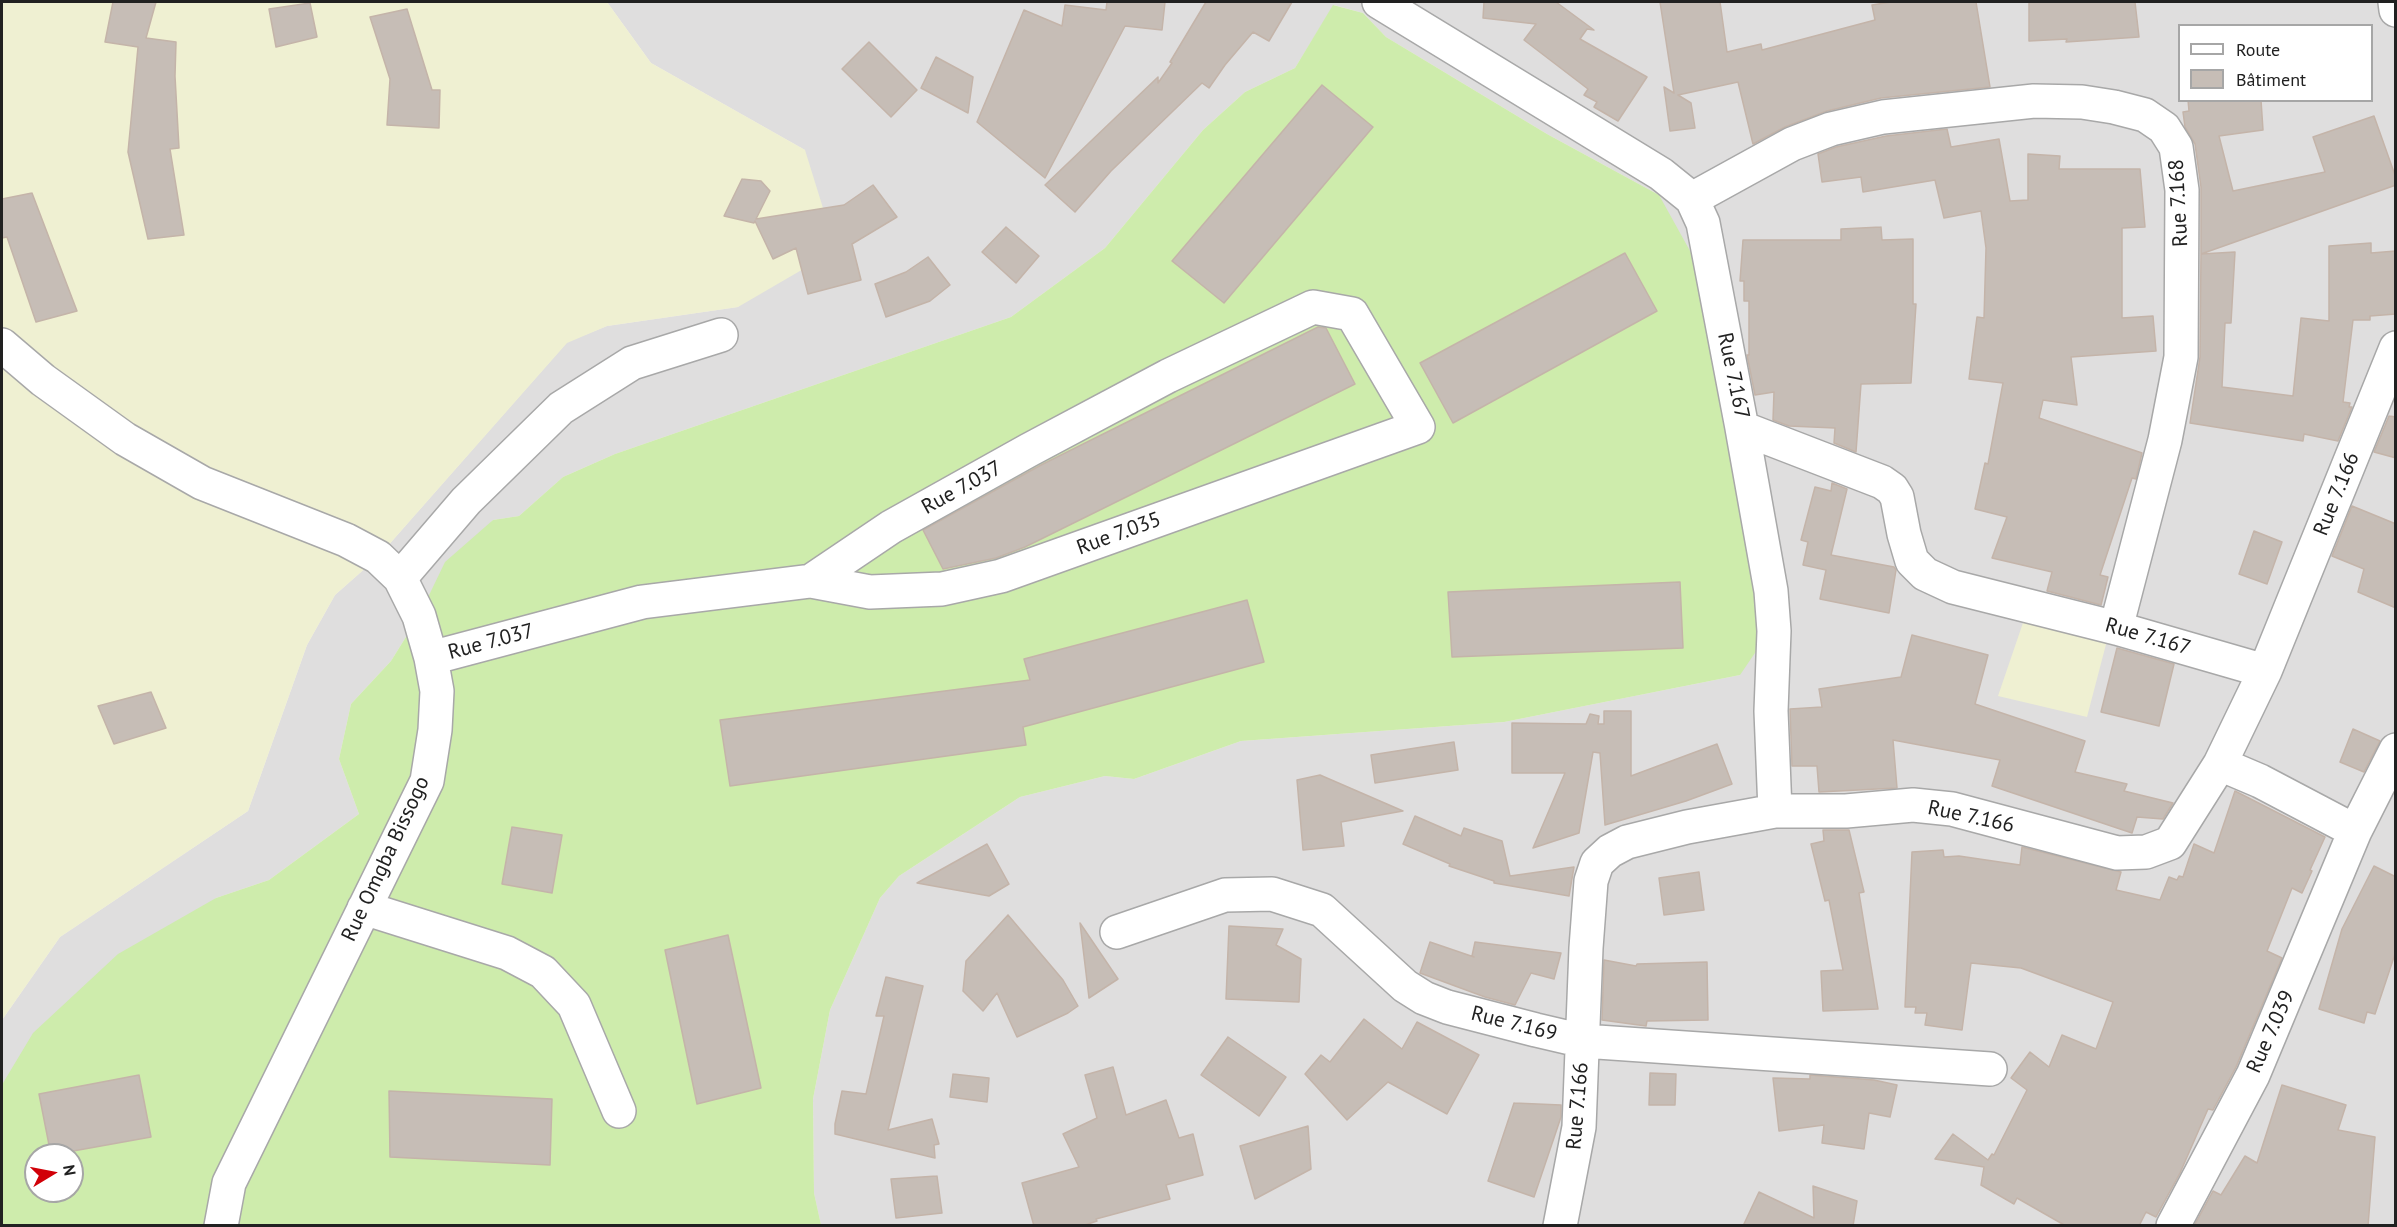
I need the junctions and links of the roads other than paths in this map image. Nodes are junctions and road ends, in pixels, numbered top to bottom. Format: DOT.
graph roads {
  1 [pos="1379,2"];
  2 [pos="2395,2"];
  3 [pos="2396,10"];
  4 [pos="1692,199"];
  5 [pos="721,335"];
  6 [pos="2,345"];
  7 [pos="2396,348"];
  8 [pos="1418,427"];
  9 [pos="1742,428"];
  10 [pos="400,578"];
  11 [pos="811,581"];
  12 [pos="2116,628"];
  13 [pos="431,658"];
  14 [pos="2265,671"];
  15 [pos="2396,750"];
  16 [pos="2220,764"];
  17 [pos="1775,811"];
  18 [pos="2355,831"];
  19 [pos="364,908"];
  20 [pos="1117,932"];
  21 [pos="1583,1041"];
  22 [pos="1990,1069"];
  23 [pos="619,1111"];
  24 [pos="221,1226"];
  25 [pos="1560,1226"];
  26 [pos="2173,1226"];
  1 -- 4 [label="street, Rue 7.167"];
  2 -- 3 [label="street"];
  4 -- 9 [label="street, Rue 7.167"];
  4 -- 12 [label="street, Rue 7.168"];
  5 -- 10 [label="street"];
  6 -- 10 [label="street, Rue Omgba Bissogo"];
  7 -- 14 [label="street, Rue 7.166"];
  8 -- 11 [label="street, Rue 7.035"];
  8 -- 11 [label="street, Rue 7.037"];
  9 -- 12 [label="street, Rue 7.167"];
  9 -- 17 [label="street"];
  10 -- 13 [label="street, Rue Omgba Bissogo"];
  11 -- 13 [label="street, Rue 7.037"];
  12 -- 14 [label="street, Rue 7.167"];
  13 -- 19 [label="street, Rue Omgba Bissogo"];
  14 -- 16 [label="street, Rue 7.166"];
  15 -- 18 [label="street, Rue 7.039"];
  16 -- 17 [label="street, Rue 7.166"];
  16 -- 18 [label="street"];
  17 -- 21 [label="street, Rue 7.166"];
  18 -- 26 [label="street, Rue 7.039"];
  19 -- 23 [label="street"];
  19 -- 24 [label="street, Rue Omgba Bissogo"];
  20 -- 21 [label="street, Rue 7.169"];
  21 -- 22 [label="street, Rue 7.169"];
  21 -- 25 [label="street, Rue 7.166"];
}
